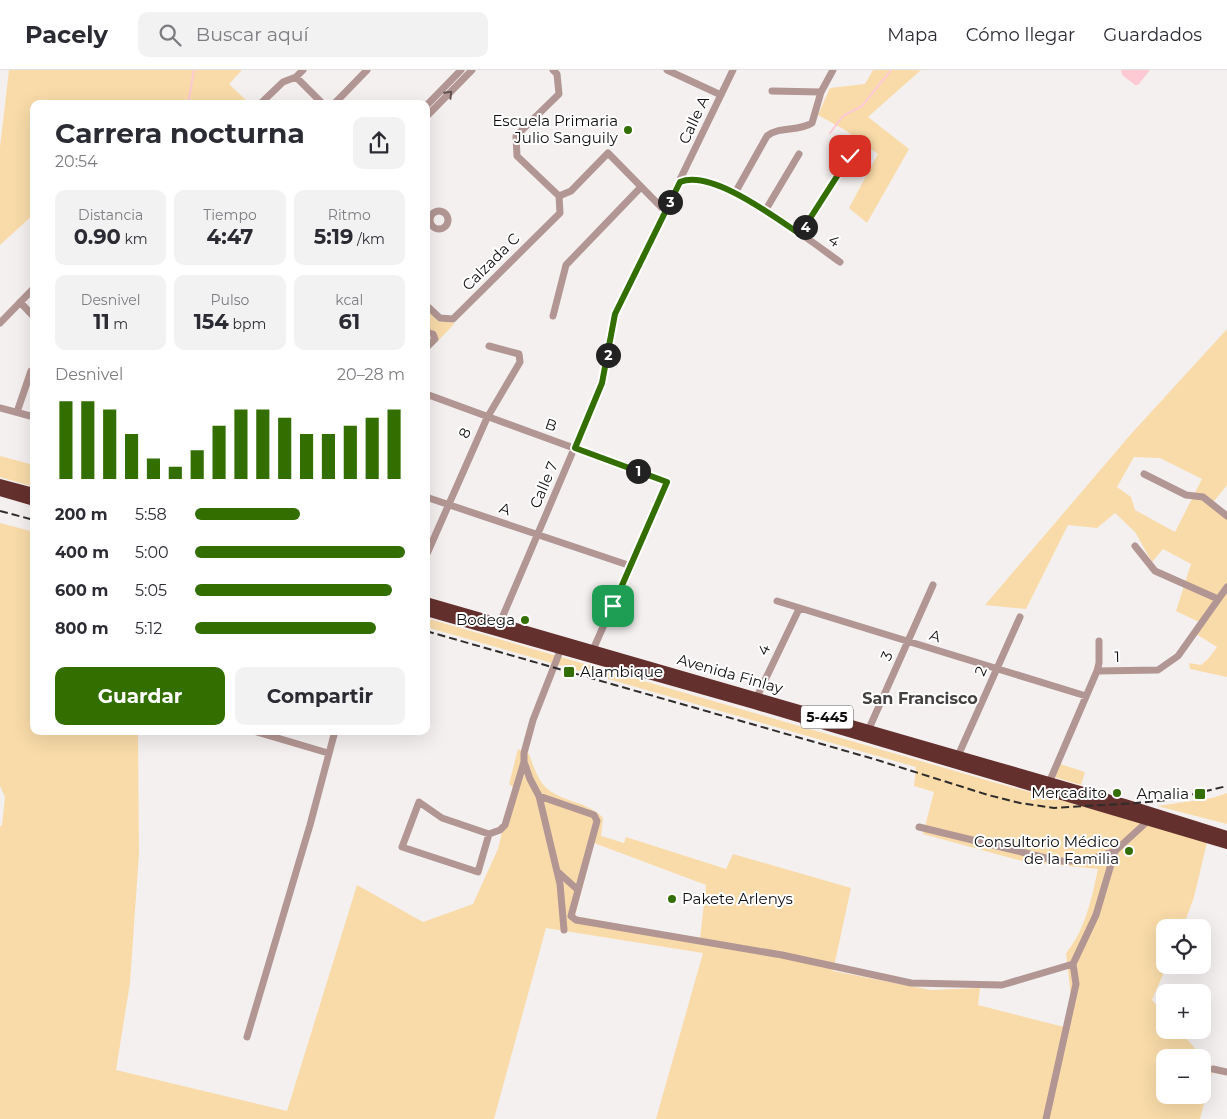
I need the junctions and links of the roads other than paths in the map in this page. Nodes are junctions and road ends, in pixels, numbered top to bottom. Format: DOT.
graph roads {
  1 [pos="303,70"];
  2 [pos="367,70"];
  3 [pos="461,70"];
  4 [pos="472,70"];
  5 [pos="553,70"];
  6 [pos="667,70"];
  7 [pos="733,70"];
  8 [pos="833,70"];
  9 [pos="680,73"];
  10 [pos="296,77"];
  11 [pos="772,91"];
  12 [pos="821,92"];
  13 [pos="721,95"];
  14 [pos="264,100"];
  15 [pos="319,100"];
  16 [pos="338,100"];
  17 [pos="430,102"];
  18 [pos="430,113"];
  19 [pos="799,154"];
  20 [pos="850,156"];
  21 [pos="680,182"];
  22 [pos="641,187"];
  23 [pos="735,193"];
  24 [pos="559,196"];
  25 [pos="665,211"];
  26 [pos="765,211"];
  27 [pos="800,234"];
  28 [pos="840,262"];
  29 [pos="30,292"];
  30 [pos="20,302"];
  31 [pos="430,309"];
  32 [pos="30,313"];
  33 [pos="553,316"];
  34 [pos="0,323"];
  35 [pos="430,333"];
  36 [pos="430,344"];
  37 [pos="489,346"];
  38 [pos="30,376"];
  39 [pos="430,396"];
  40 [pos="0,408"];
  41 [pos="17,412"];
  42 [pos="30,416"];
  43 [pos="487,418"];
  44 [pos="575,448"];
  45 [pos="1144,474"];
  46 [pos="0,484"];
  47 [pos="0,491"];
  48 [pos="30,492"];
  49 [pos="430,498"];
  50 [pos="30,500"];
  51 [pos="448,504"];
  52 [pos="1227,516"];
  53 [pos="538,534"];
  54 [pos="1135,546"];
  55 [pos="430,547"];
  56 [pos="631,566"];
  57 [pos="933,585"];
  58 [pos="1227,587"];
  59 [pos="1218,599"];
  60 [pos="777,601"];
  61 [pos="430,603"];
  62 [pos="799,609"];
  63 [pos="430,612"];
  64 [pos="1020,617"];
  65 [pos="498,627"];
  66 [pos="1099,641"];
  67 [pos="908,642"];
  68 [pos="562,645"];
  69 [pos="591,653"];
  70 [pos="997,669"];
  71 [pos="1097,671"];
  72 [pos="1086,696"];
  73 [pos="756,700"];
  74 [pos="867,734"];
  75 [pos="267,735"];
  76 [pos="334,735"];
  77 [pos="328,753"];
  78 [pos="956,760"];
  79 [pos="524,762"];
  80 [pos="1048,786"];
  81 [pos="539,796"];
  82 [pos="1152,817"];
  83 [pos="918,827"];
  84 [pos="488,834"];
  85 [pos="1227,836"];
  86 [pos="1227,844"];
  87 [pos="1115,851"];
  88 [pos="558,872"];
  89 [pos="578,890"];
  90 [pos="564,930"];
  91 [pos="1073,964"];
  92 [pos="246,1037"];
  93 [pos="1213,1069"];
  94 [pos="1227,1072"];
  95 [pos="1046,1119"];
  1 -- 10 [label="street"];
  2 -- 16 [label="street"];
  3 -- 17 [label="street"];
  18 -- 4 [label="street, one-way"];
  5 -- 24 [label="street"];
  6 -- 9 [label="street"];
  7 -- 13 [label="street, Calle A"];
  8 -- 12 [label="street"];
  9 -- 13 [label="street"];
  10 -- 14 [label="street"];
  10 -- 15 [label="street"];
  11 -- 12 [label="street"];
  12 -- 23 [label="street"];
  13 -- 21 [label="street, Calle A"];
  19 -- 26 [label="street"];
  20 -- 27 [label="street"];
  21 -- 23 [label="street, 4"];
  21 -- 25 [label="street, Calle 7"];
  22 -- 24 [label="street"];
  22 -- 25 [label="street"];
  22 -- 33 [label="street"];
  23 -- 26 [label="street, 4"];
  24 -- 31 [label="street, Calzada C"];
  25 -- 44 [label="street, Calle 7"];
  26 -- 27 [label="street, 4"];
  27 -- 28 [label="street, 4"];
  29 -- 30 [label="street"];
  30 -- 32 [label="street"];
  30 -- 34 [label="street"];
  35 -- 36 [label="street"];
  37 -- 43 [label="street, 8"];
  38 -- 41 [label="street"];
  39 -- 43 [label="street, B"];
  40 -- 41 [label="street"];
  41 -- 42 [label="street"];
  43 -- 44 [label="street, B"];
  43 -- 51 [label="street, 8"];
  44 -- 53 [label="street, Calle 7"];
  44 -- 56 [label="street, B"];
  45 -- 52 [label="street"];
  46 -- 48 [label="highway"];
  47 -- 50 [label="highway"];
  49 -- 51 [label="street, A"];
  51 -- 53 [label="street, A"];
  51 -- 55 [label="street, 8"];
  53 -- 56 [label="street, A"];
  53 -- 65 [label="street, Calle 7"];
  54 -- 59 [label="street"];
  56 -- 69 [label="street"];
  57 -- 67 [label="street, 3"];
  58 -- 59 [label="street, 1"];
  59 -- 71 [label="street, 1"];
  60 -- 62 [label="street, A"];
  61 -- 65 [label="highway, Avenida Finlay / 5-445"];
  62 -- 67 [label="street, A"];
  62 -- 73 [label="street, 4"];
  63 -- 65 [label="highway, Avenida Finlay / 5-445"];
  64 -- 70 [label="street, 2"];
  65 -- 68 [label="highway, Avenida Finlay / 5-445"];
  66 -- 71 [label="street"];
  67 -- 70 [label="street, A"];
  67 -- 74 [label="street, 3"];
  68 -- 69 [label="highway, Avenida Finlay / 5-445"];
  68 -- 79 [label="street"];
  69 -- 73 [label="highway, Avenida Finlay / 5-445"];
  70 -- 72 [label="street, A"];
  70 -- 78 [label="street, 2"];
  71 -- 72 [label="street, 1"];
  72 -- 80 [label="street, 1"];
  73 -- 74 [label="highway, Avenida Finlay / 5-445"];
  74 -- 78 [label="highway, Avenida Finlay / 5-445"];
  75 -- 77 [label="street"];
  76 -- 77 [label="street"];
  77 -- 92 [label="street"];
  78 -- 80 [label="highway, Avenida Finlay / 5-445"];
  79 -- 81 [label="street"];
  79 -- 84 [label="street"];
  80 -- 82 [label="highway, Avenida Finlay / 5-445"];
  81 -- 88 [label="street"];
  81 -- 89 [label="street"];
  82 -- 85 [label="highway, Avenida Finlay / 5-445"];
  82 -- 86 [label="highway, Avenida Finlay / 5-445"];
  82 -- 87 [label="street"];
  83 -- 87 [label="street"];
  84 -- 84 [label="street"];
  87 -- 91 [label="street"];
  88 -- 89 [label="street"];
  88 -- 90 [label="street"];
  89 -- 91 [label="street"];
  91 -- 95 [label="street"];
  93 -- 94 [label="street"];
}
